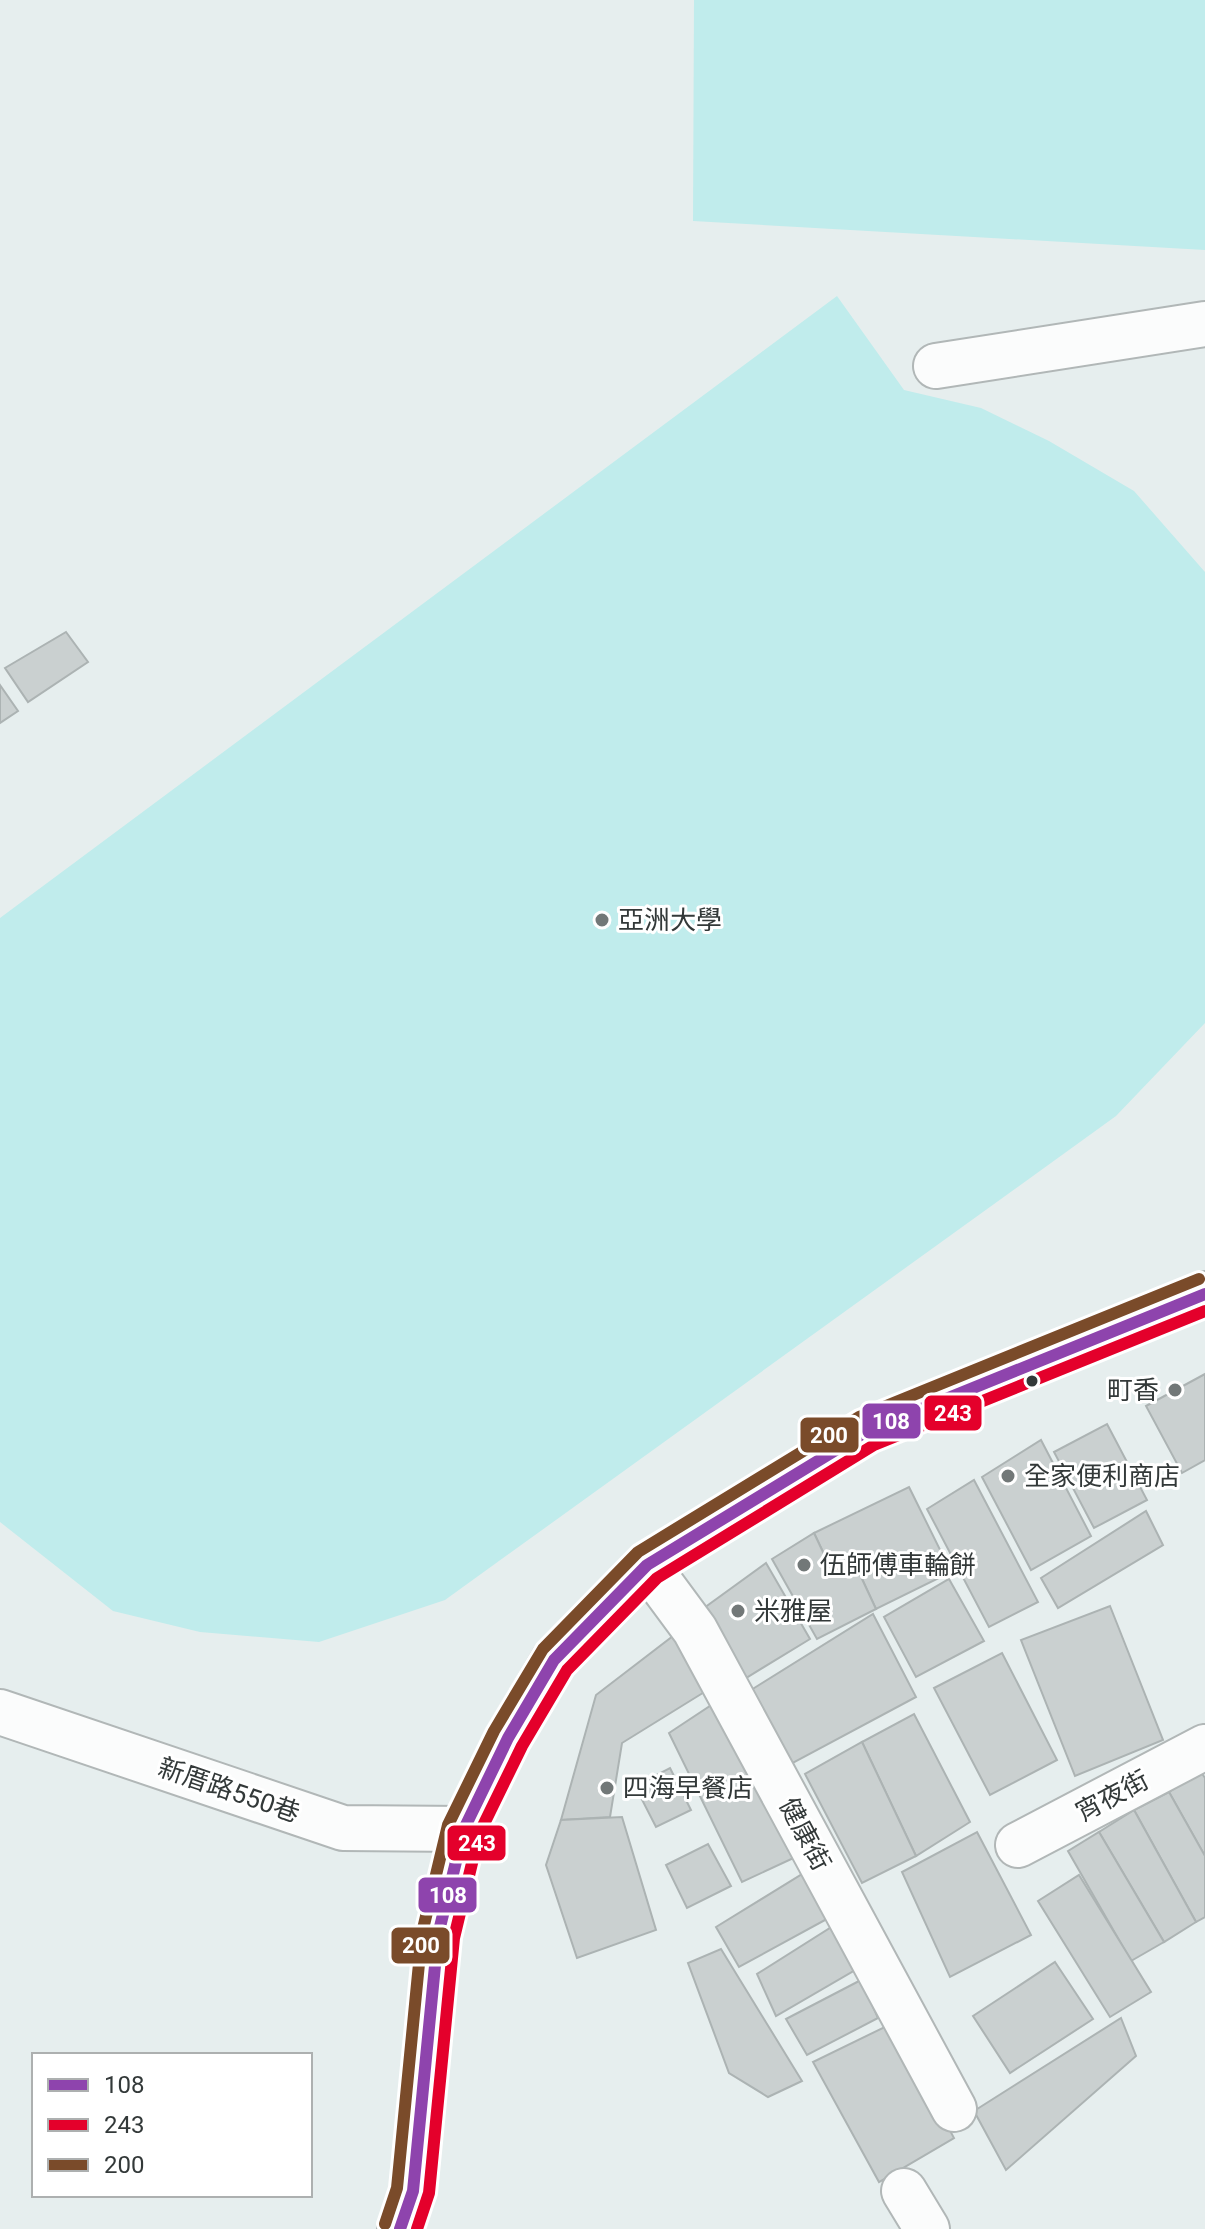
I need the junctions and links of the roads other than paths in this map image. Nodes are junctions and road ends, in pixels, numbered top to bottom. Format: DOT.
graph roads {
  1 [pos="1205,324"];
  2 [pos="936,366"];
  3 [pos="1205,1294"];
  4 [pos="647,1565"];
  5 [pos="0,1712"];
  6 [pos="1205,1747"];
  7 [pos="464,1829"];
  8 [pos="1018,1845"];
  9 [pos="954,2109"];
  10 [pos="904,2191"];
  11 [pos="400,2229"];
  12 [pos="927,2229"];
  1 -- 2 [label="street"];
  3 -- 4 [label="street"];
  4 -- 7 [label="street"];
  4 -- 9 [label="street, 健康街"];
  5 -- 7 [label="street, 新厝路550巷"];
  6 -- 8 [label="street, 宵夜街"];
  7 -- 11 [label="street"];
  10 -- 12 [label="street"];
}
